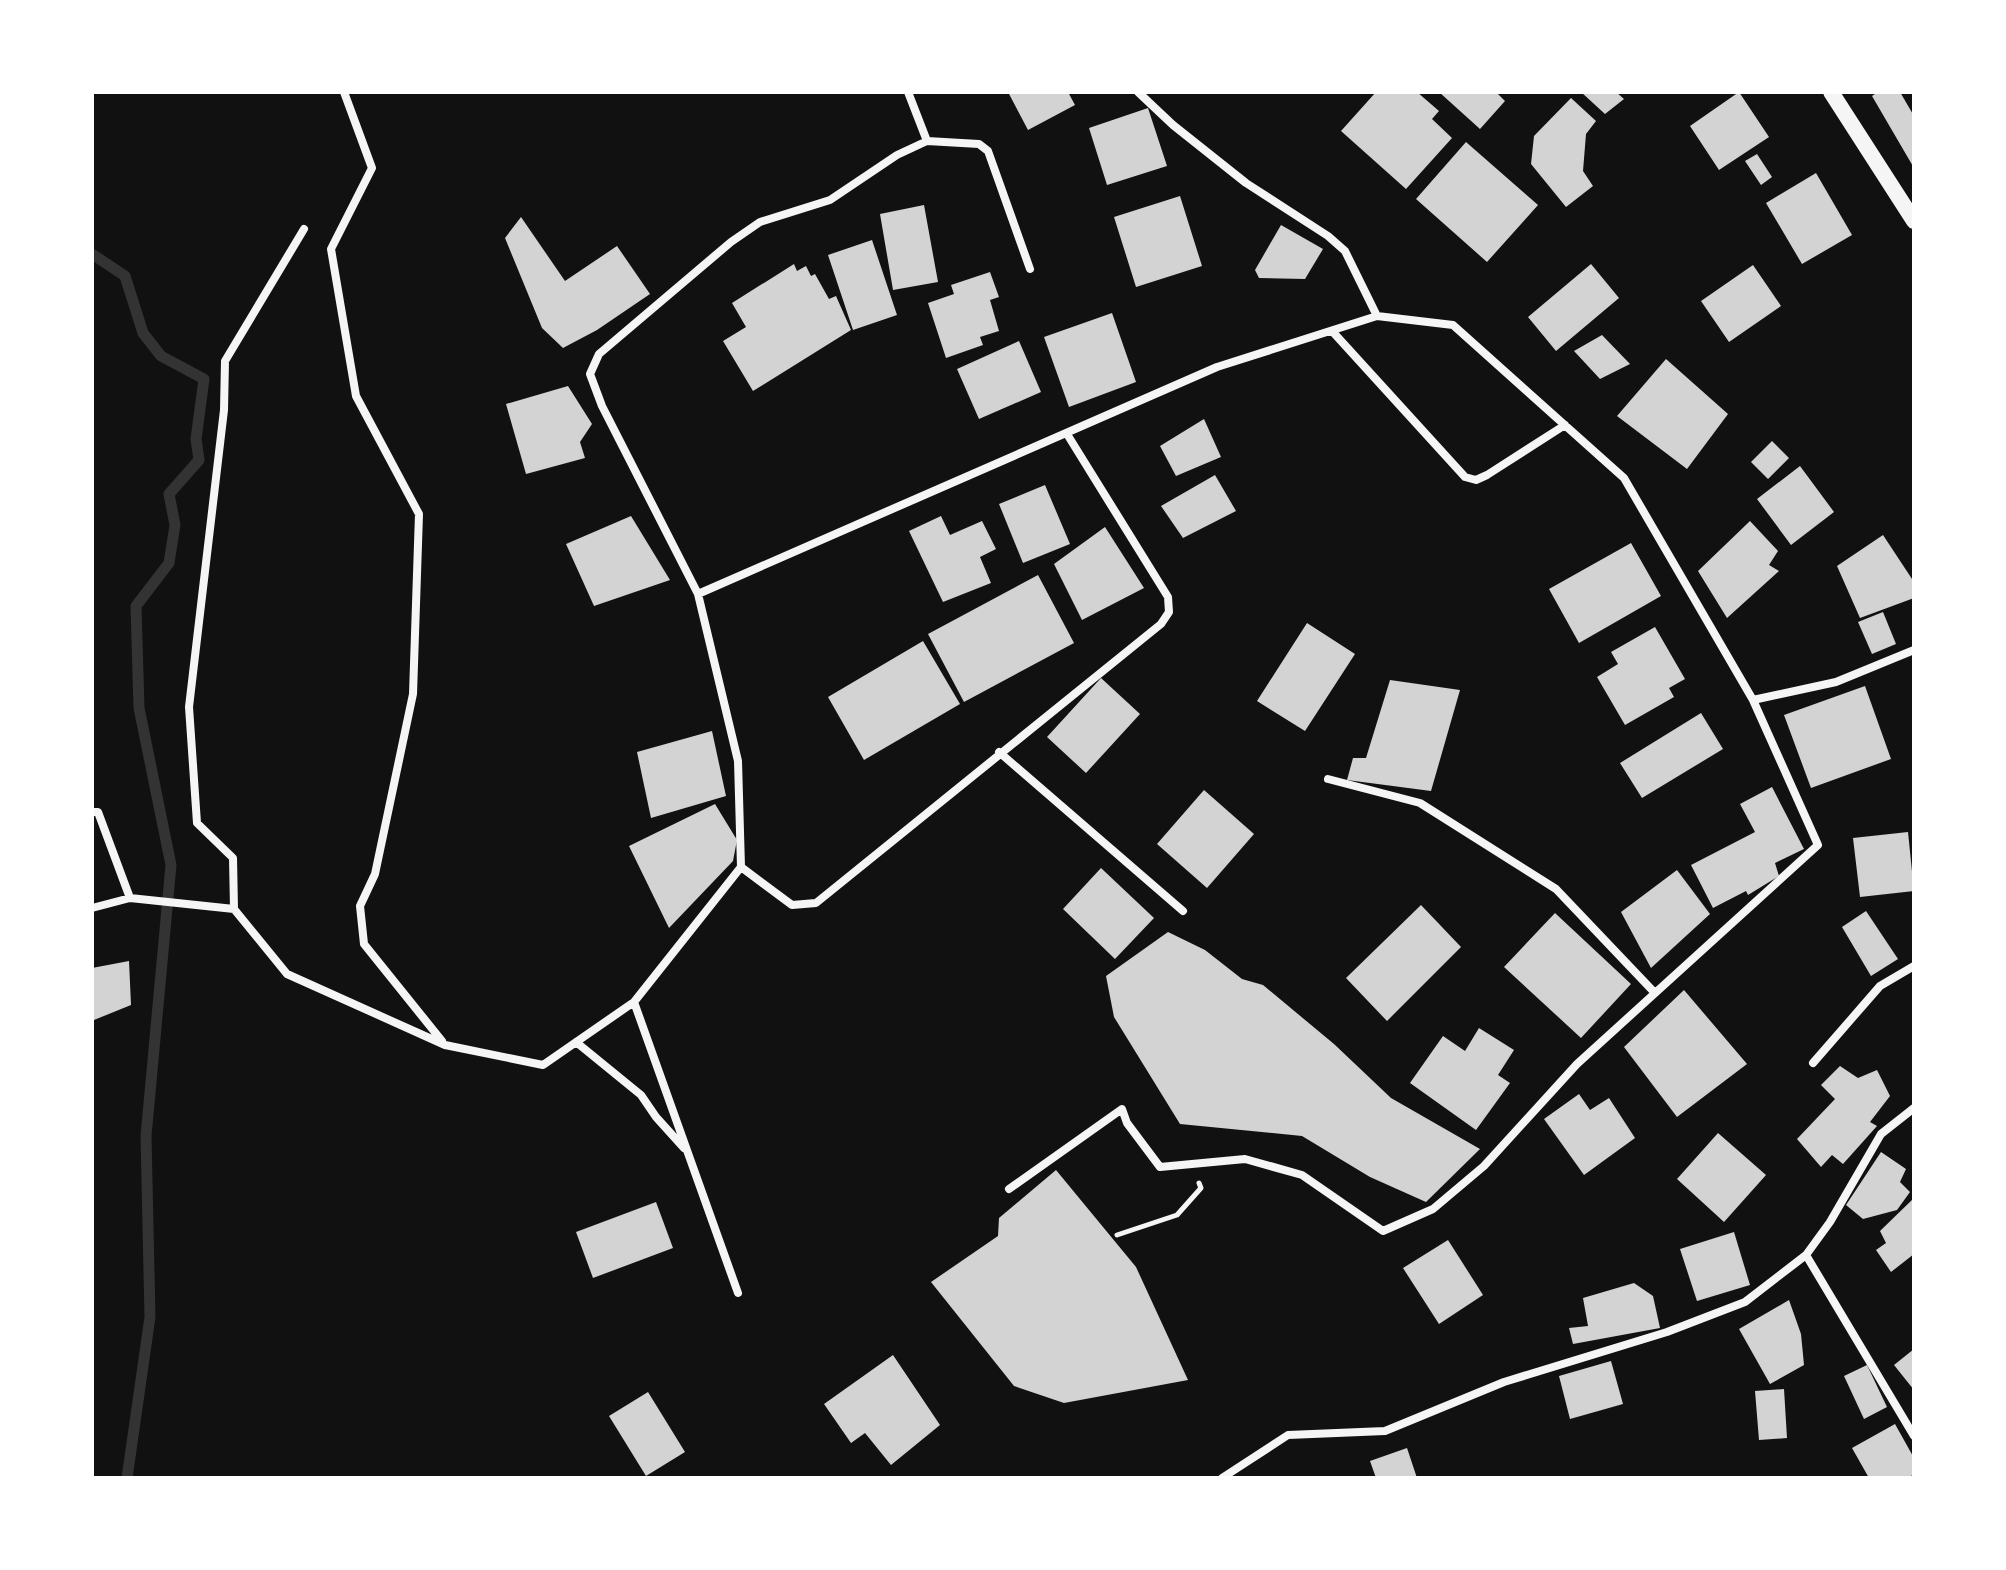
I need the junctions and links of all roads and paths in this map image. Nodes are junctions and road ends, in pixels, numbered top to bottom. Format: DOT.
graph roads {
  1 [pos="344,92"];
  2 [pos="908,92"];
  3 [pos="1138,92"];
  4 [pos="1831,92"];
  5 [pos="927,141"];
  6 [pos="1914,221"];
  7 [pos="304,229"];
  8 [pos="1030,269"];
  9 [pos="1377,316"];
  10 [pos="1332,331"];
  11 [pos="1565,425"];
  12 [pos="1067,434"];
  13 [pos="698,594"];
  14 [pos="1914,650"];
  15 [pos="1753,700"];
  16 [pos="999,752"];
  17 [pos="1328,779"];
  18 [pos="92,812"];
  19 [pos="741,867"];
  20 [pos="130,898"];
  21 [pos="92,908"];
  22 [pos="234,909"];
  23 [pos="1183,911"];
  24 [pos="1914,966"];
  25 [pos="1654,992"];
  26 [pos="634,1002"];
  27 [pos="576,1042"];
  28 [pos="445,1045"];
  29 [pos="1813,1063"];
  30 [pos="1914,1108"];
  31 [pos="688,1151"];
  32 [pos="1193,1163"];
  33 [pos="1009,1189"];
  34 [pos="1117,1235"];
  35 [pos="1806,1255"];
  36 [pos="738,1293"];
  37 [pos="1914,1436"];
  38 [pos="1222,1478"];
  1 -- 28 [label="street"];
  2 -- 5 [label="street"];
  3 -- 9 [label="street"];
  4 -- 6 [label="main road"];
  5 -- 8 [label="street"];
  5 -- 13 [label="street"];
  7 -- 22 [label="street"];
  9 -- 10 [label="street"];
  9 -- 11 [label="street"];
  10 -- 11 [label="street"];
  10 -- 12 [label="street"];
  11 -- 15 [label="street"];
  12 -- 13 [label="street"];
  12 -- 16 [label="street"];
  13 -- 19 [label="street"];
  14 -- 15 [label="street"];
  15 -- 25 [label="street"];
  16 -- 19 [label="street"];
  16 -- 23 [label="street"];
  17 -- 25 [label="street"];
  18 -- 20 [label="street"];
  19 -- 26 [label="street"];
  20 -- 21 [label="street"];
  20 -- 22 [label="street"];
  22 -- 28 [label="street"];
  24 -- 29 [label="street"];
  25 -- 32 [label="street"];
  26 -- 27 [label="street"];
  26 -- 31 [label="street"];
  27 -- 28 [label="street"];
  27 -- 31 [label="street"];
  30 -- 35 [label="street"];
  31 -- 36 [label="street"];
  32 -- 33 [label="street"];
  32 -- 34 [label="path"];
  35 -- 37 [label="street"];
  35 -- 38 [label="street"];
}
